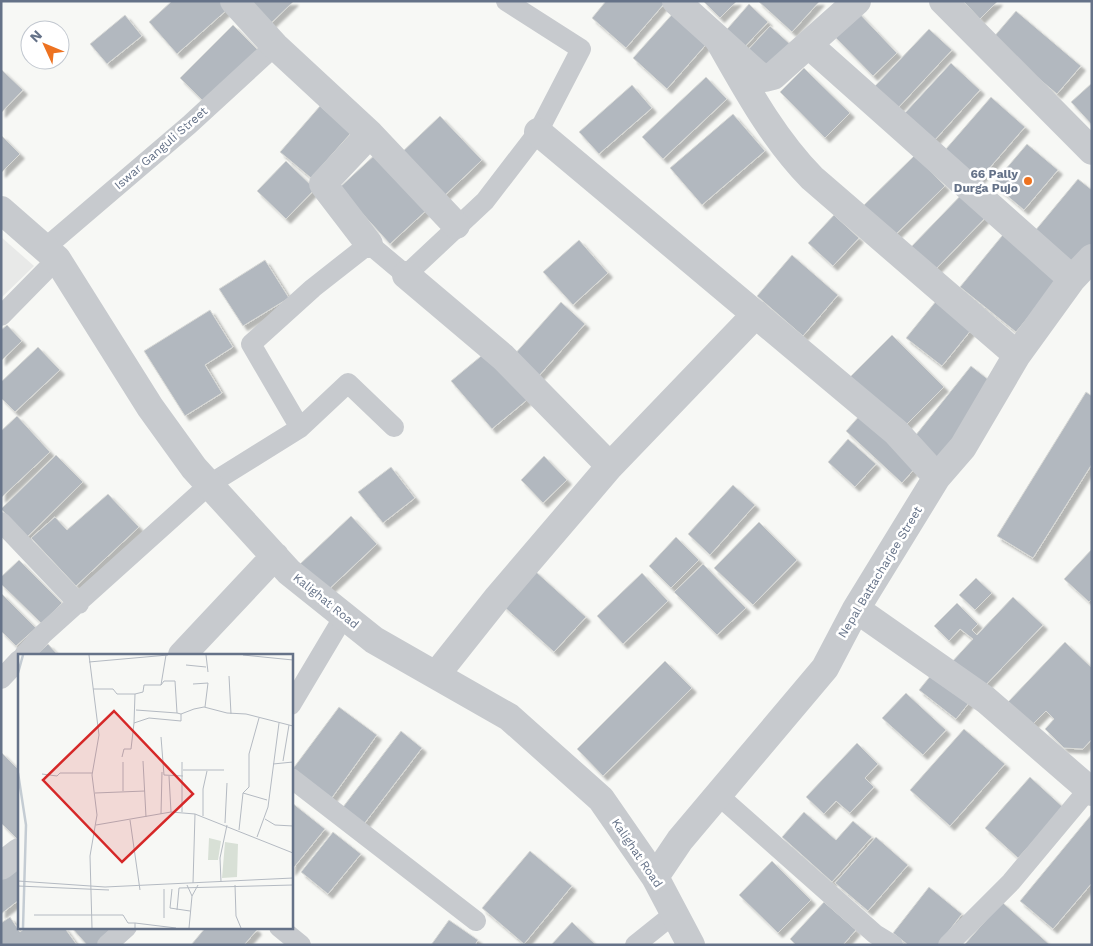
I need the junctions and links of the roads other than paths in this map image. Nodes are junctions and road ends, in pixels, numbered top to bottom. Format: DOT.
graph roads {
  1 [pos="234,1"];
  2 [pos="506,1"];
  3 [pos="676,1"];
  4 [pos="857,1"];
  5 [pos="943,1"];
  6 [pos="718,39"];
  7 [pos="809,44"];
  8 [pos="275,46"];
  9 [pos="538,132"];
  10 [pos="370,134"];
  11 [pos="1092,151"];
  12 [pos="1,210"];
  13 [pos="456,226"];
  14 [pos="369,244"];
  15 [pos="51,254"];
  16 [pos="1092,258"];
  17 [pos="406,275"];
  18 [pos="1072,279"];
  19 [pos="756,314"];
  20 [pos="1,316"];
  21 [pos="1017,356"];
  22 [pos="394,427"];
  23 [pos="300,428"];
  24 [pos="610,466"];
  25 [pos="937,477"];
  26 [pos="210,484"];
  27 [pos="1,522"];
  28 [pos="275,556"];
  29 [pos="79,604"];
  30 [pos="856,609"];
  31 [pos="344,616"];
  32 [pos="25,654"];
  33 [pos="183,654"];
  34 [pos="18,661"];
  35 [pos="436,675"];
  36 [pos="1,679"];
  37 [pos="292,703"];
  38 [pos="292,779"];
  39 [pos="1091,789"];
  40 [pos="718,794"];
  41 [pos="18,853"];
  42 [pos="1,866"];
  43 [pos="655,877"];
  44 [pos="675,913"];
  45 [pos="476,921"];
  46 [pos="126,928"];
  47 [pos="280,928"];
  48 [pos="107,945"];
  49 [pos="301,945"];
  50 [pos="635,945"];
  51 [pos="691,945"];
  52 [pos="893,945"];
  53 [pos="948,945"];
  1 -- 8 [label="street"];
  2 -- 9 [label="lane"];
  3 -- 6 [label="street"];
  4 -- 7 [label="street"];
  5 -- 11 [label="street"];
  6 -- 7 [label="street"];
  6 -- 21 [label="street"];
  7 -- 18 [label="street"];
  8 -- 10 [label="street"];
  8 -- 15 [label="lane, Iswar Ganguli Street"];
  9 -- 13 [label="lane"];
  9 -- 19 [label="street"];
  10 -- 13 [label="street"];
  10 -- 14 [label="street"];
  12 -- 15 [label="street, Kalighat Road"];
  13 -- 17 [label="lane"];
  14 -- 17 [label="lane"];
  14 -- 23 [label="lane"];
  15 -- 20 [label="lane, Iswar Ganguli Street"];
  15 -- 26 [label="street, Kalighat Road"];
  16 -- 18 [label="street, Nepal Battacharjee Street"];
  17 -- 24 [label="street"];
  18 -- 21 [label="street, Nepal Battacharjee Street"];
  19 -- 24 [label="street"];
  19 -- 25 [label="street"];
  21 -- 25 [label="street, Nepal Battacharjee Street"];
  22 -- 23 [label="lane"];
  23 -- 26 [label="lane"];
  24 -- 35 [label="street"];
  25 -- 30 [label="street, Nepal Battacharjee Street"];
  26 -- 28 [label="street, Kalighat Road"];
  26 -- 29 [label="lane"];
  27 -- 29 [label="lane"];
  28 -- 31 [label="street, Kalighat Road"];
  28 -- 33 [label="street"];
  29 -- 32 [label="lane"];
  30 -- 39 [label="street"];
  30 -- 40 [label="street, Nepal Battacharjee Street"];
  31 -- 35 [label="street, Kalighat Road"];
  31 -- 37 [label="lane"];
  34 -- 36 [label="lane"];
  35 -- 43 [label="street, Kalighat Road"];
  38 -- 45 [label="lane"];
  39 -- 53 [label="lane"];
  40 -- 43 [label="street, Nepal Battacharjee Street"];
  40 -- 52 [label="lane"];
  41 -- 42 [label="street"];
  43 -- 44 [label="street, Kalighat Road"];
  44 -- 50 [label="lane"];
  44 -- 51 [label="street, Kalighat Road"];
  46 -- 48 [label="lane"];
  47 -- 49 [label="lane"];
}
